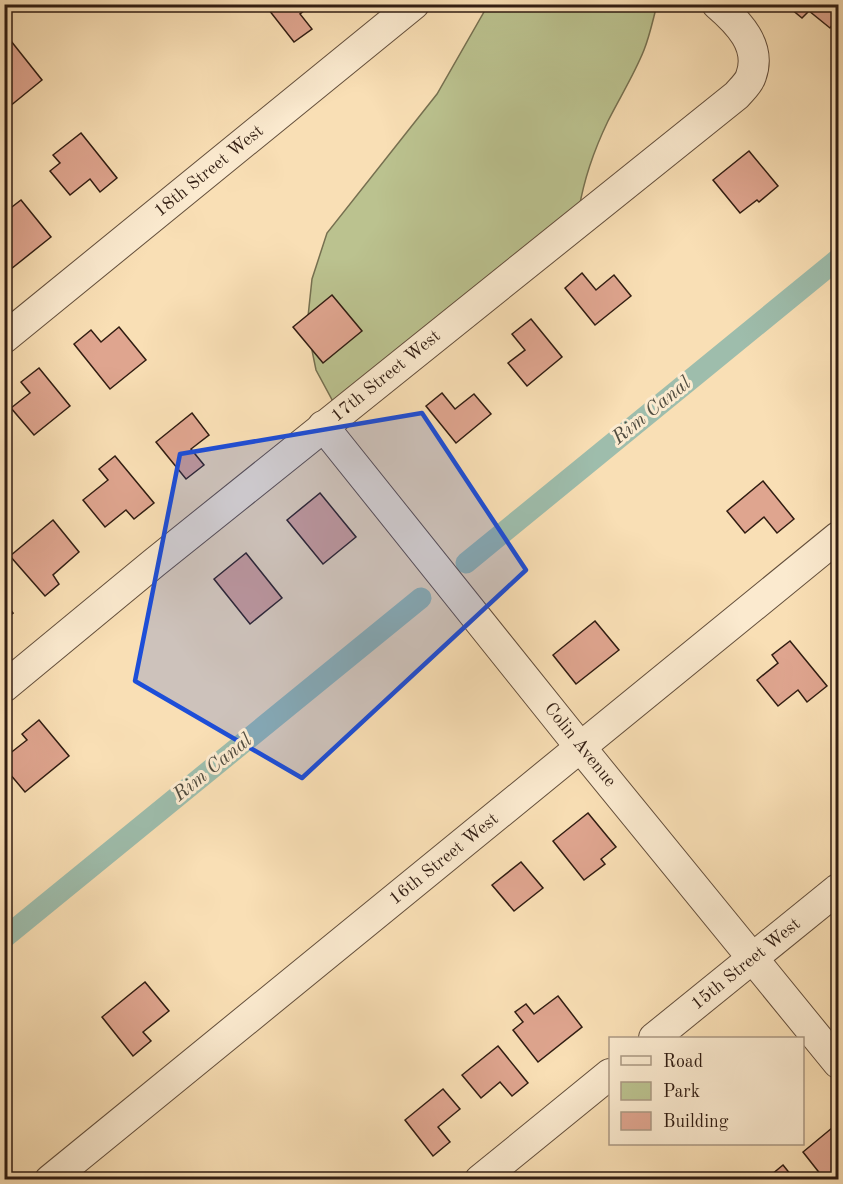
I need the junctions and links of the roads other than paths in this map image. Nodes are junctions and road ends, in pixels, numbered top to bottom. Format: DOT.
graph roads {
  1 [pos="414,4"];
  2 [pos="717,4"];
  3 [pos="4,338"];
  4 [pos="323,426"];
  5 [pos="838,537"];
  6 [pos="4,687"];
  7 [pos="581,748"];
  8 [pos="838,889"];
  9 [pos="754,958"];
  10 [pos="655,1037"];
  11 [pos="838,1063"];
  12 [pos="609,1075"];
  13 [pos="50,1179"];
  14 [pos="480,1179"];
  1 -- 3 [label="street, 18th Street West"];
  2 -- 4 [label="street, 17th Street West"];
  4 -- 6 [label="street, 17th Street West"];
  4 -- 7 [label="street, Colin Avenue"];
  5 -- 7 [label="street, 16th Street West"];
  7 -- 9 [label="street, Colin Avenue"];
  7 -- 13 [label="street, 16th Street West"];
  8 -- 9 [label="street, 15th Street West"];
  9 -- 10 [label="street, 15th Street West"];
  9 -- 11 [label="street, Colin Avenue"];
  12 -- 14 [label="street"];
}
